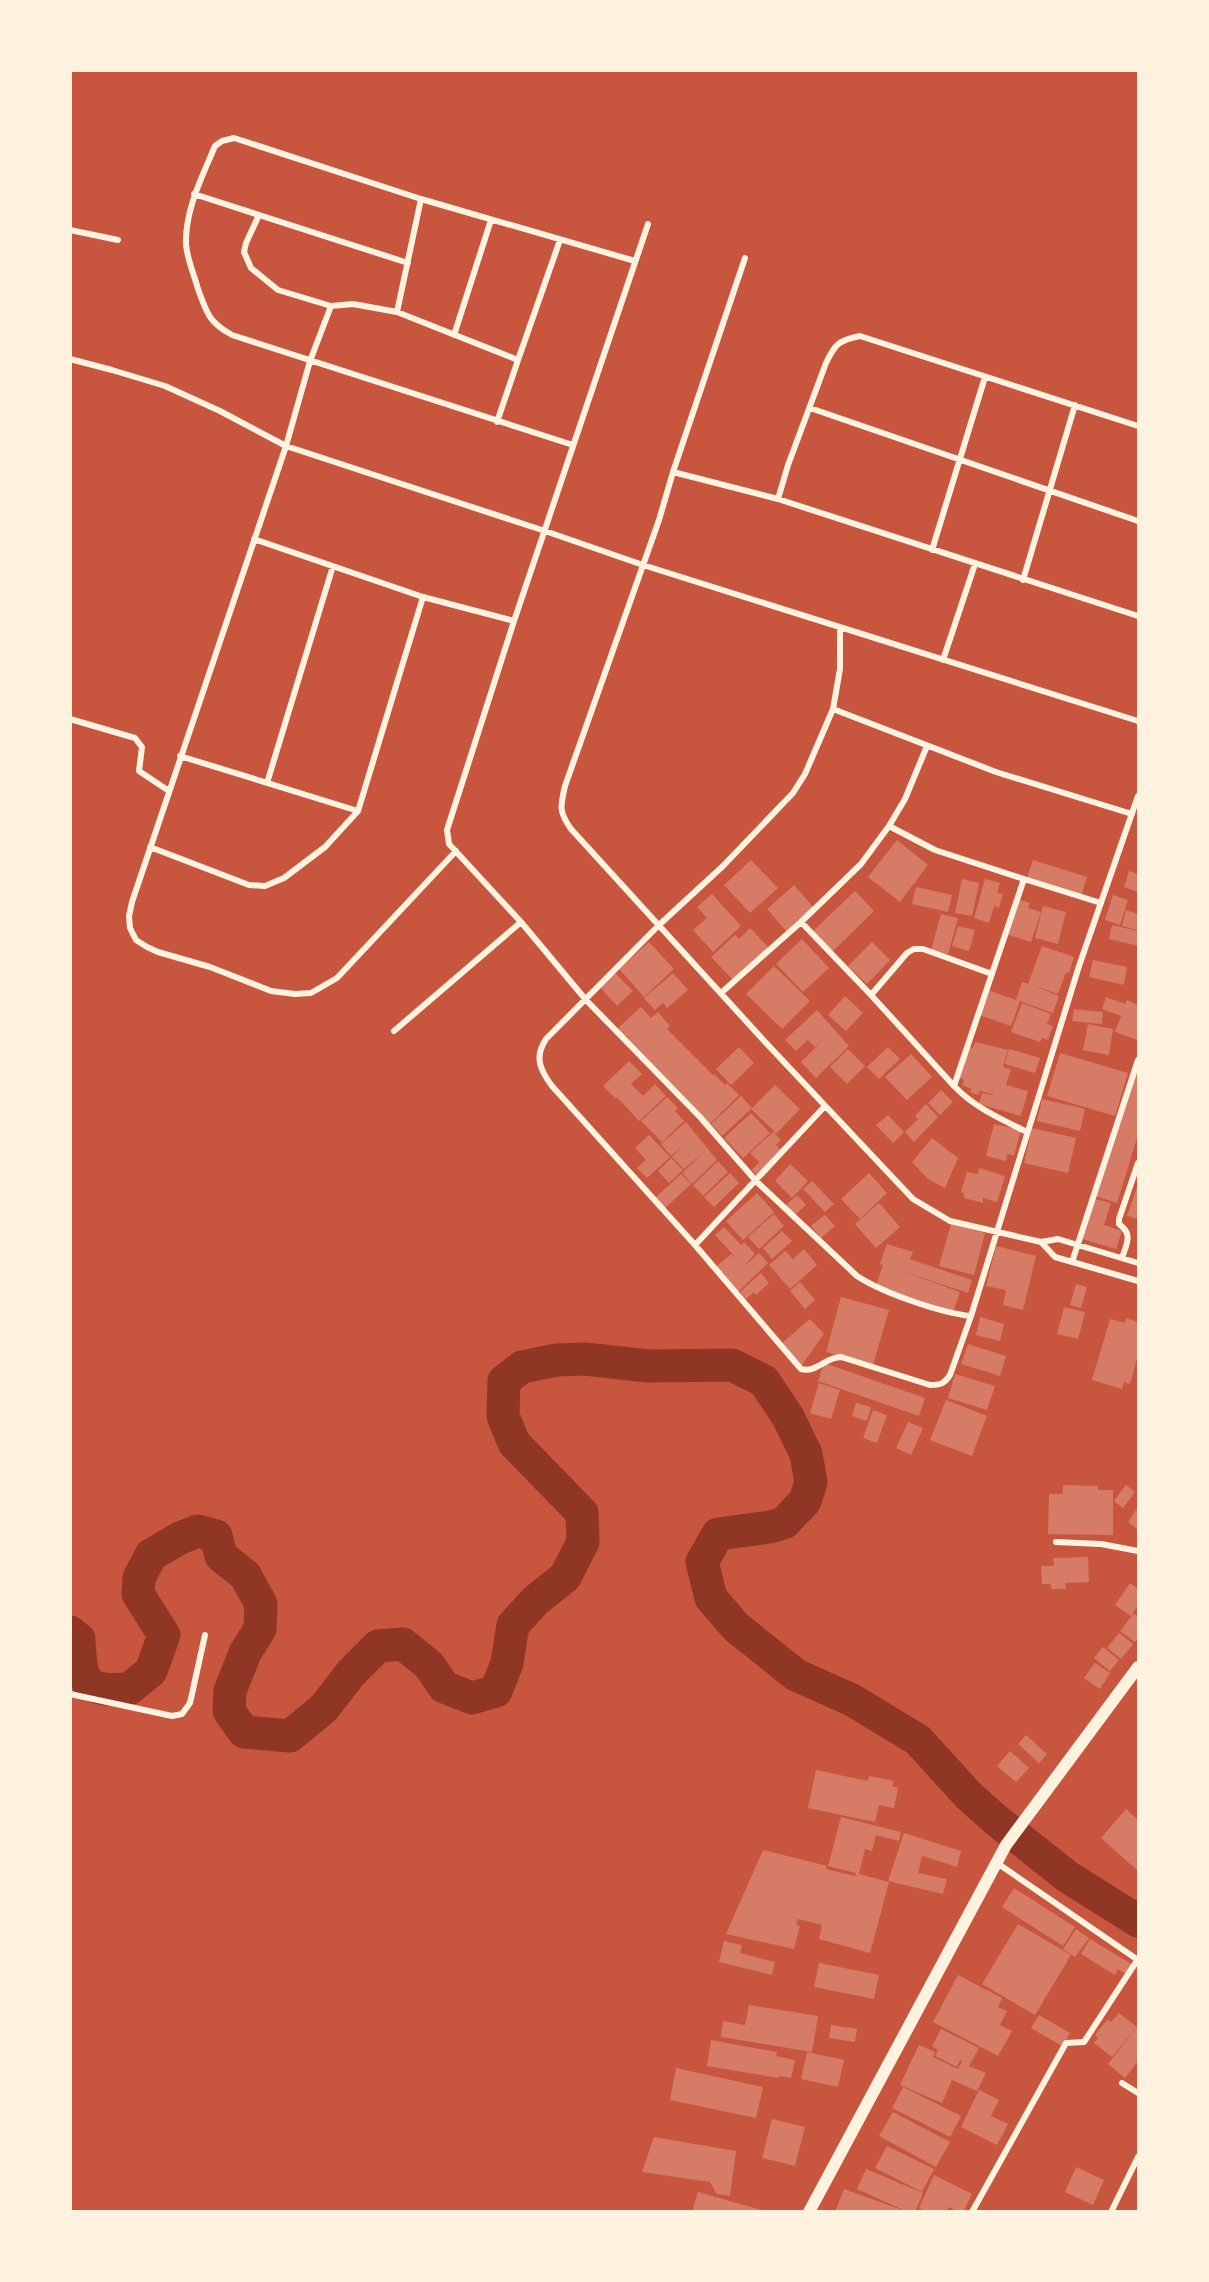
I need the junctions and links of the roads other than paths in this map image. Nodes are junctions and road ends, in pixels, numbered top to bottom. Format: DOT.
graph roads {
  1 [pos="195,194"];
  2 [pos="421,199"];
  3 [pos="258,215"];
  4 [pos="491,220"];
  5 [pos="648,224"];
  6 [pos="70,230"];
  7 [pos="118,240"];
  8 [pos="560,240"];
  9 [pos="745,258"];
  10 [pos="635,261"];
  11 [pos="408,263"];
  12 [pos="331,306"];
  13 [pos="397,312"];
  14 [pos="454,335"];
  15 [pos="70,359"];
  16 [pos="518,360"];
  17 [pos="310,361"];
  18 [pos="985,377"];
  19 [pos="1075,405"];
  20 [pos="810,408"];
  21 [pos="497,422"];
  22 [pos="1138,426"];
  23 [pos="573,445"];
  24 [pos="286,446"];
  25 [pos="959,461"];
  26 [pos="673,472"];
  27 [pos="1050,491"];
  28 [pos="778,499"];
  29 [pos="1138,521"];
  30 [pos="544,531"];
  31 [pos="254,539"];
  32 [pos="932,550"];
  33 [pos="975,564"];
  34 [pos="333,566"];
  35 [pos="643,566"];
  36 [pos="1023,580"];
  37 [pos="423,597"];
  38 [pos="1138,616"];
  39 [pos="514,621"];
  40 [pos="840,627"];
  41 [pos="943,660"];
  42 [pos="834,709"];
  43 [pos="70,719"];
  44 [pos="1138,721"];
  45 [pos="927,746"];
  46 [pos="180,756"];
  47 [pos="267,783"];
  48 [pos="169,790"];
  49 [pos="1138,796"];
  50 [pos="358,811"];
  51 [pos="1132,814"];
  52 [pos="889,826"];
  53 [pos="150,847"];
  54 [pos="456,851"];
  55 [pos="1024,879"];
  56 [pos="1101,903"];
  57 [pos="521,922"];
  58 [pos="801,922"];
  59 [pos="659,925"];
  60 [pos="992,974"];
  61 [pos="721,993"];
  62 [pos="871,995"];
  63 [pos="586,1000"];
  64 [pos="394,1032"];
  65 [pos="1138,1060"];
  66 [pos="954,1086"];
  67 [pos="825,1106"];
  68 [pos="1027,1132"];
  69 [pos="1138,1163"];
  70 [pos="756,1181"];
  71 [pos="997,1232"];
  72 [pos="1041,1242"];
  73 [pos="695,1245"];
  74 [pos="1078,1245"];
  75 [pos="1122,1258"];
  76 [pos="1072,1262"];
  77 [pos="1138,1263"];
  78 [pos="1138,1281"];
  79 [pos="971,1316"];
  80 [pos="1056,1542"];
  81 [pos="1138,1551"];
  82 [pos="205,1635"];
  83 [pos="1138,1667"];
  84 [pos="70,1694"];
  85 [pos="996,1863"];
  86 [pos="1138,1959"];
  87 [pos="1122,2083"];
  88 [pos="1138,2093"];
  89 [pos="1138,2157"];
  90 [pos="809,2211"];
  91 [pos="972,2211"];
  92 [pos="1111,2211"];
  1 -- 2 [label="street"];
  1 -- 3 [label="street"];
  1 -- 17 [label="street"];
  2 -- 4 [label="street"];
  2 -- 11 [label="street"];
  3 -- 11 [label="street"];
  3 -- 12 [label="street"];
  4 -- 8 [label="street"];
  4 -- 14 [label="street"];
  5 -- 10 [label="street"];
  6 -- 7 [label="street"];
  8 -- 10 [label="street"];
  8 -- 16 [label="street"];
  9 -- 26 [label="street"];
  10 -- 23 [label="street"];
  11 -- 13 [label="street"];
  12 -- 13 [label="street"];
  12 -- 17 [label="street"];
  13 -- 14 [label="street"];
  14 -- 16 [label="street"];
  15 -- 24 [label="street"];
  16 -- 21 [label="street"];
  17 -- 21 [label="street"];
  17 -- 24 [label="street"];
  18 -- 19 [label="street"];
  18 -- 20 [label="street"];
  18 -- 25 [label="street"];
  19 -- 22 [label="street"];
  19 -- 27 [label="street"];
  20 -- 25 [label="street"];
  20 -- 28 [label="street"];
  21 -- 23 [label="street"];
  23 -- 30 [label="street"];
  24 -- 30 [label="street"];
  24 -- 31 [label="street"];
  25 -- 27 [label="street"];
  25 -- 32 [label="street"];
  26 -- 28 [label="street"];
  26 -- 35 [label="street"];
  27 -- 29 [label="street"];
  27 -- 36 [label="street"];
  28 -- 32 [label="street"];
  30 -- 35 [label="street"];
  30 -- 39 [label="street"];
  31 -- 34 [label="street"];
  31 -- 46 [label="street"];
  32 -- 33 [label="street"];
  33 -- 36 [label="street"];
  33 -- 41 [label="street"];
  34 -- 37 [label="street"];
  34 -- 47 [label="street"];
  35 -- 40 [label="street"];
  35 -- 59 [label="street"];
  36 -- 38 [label="street"];
  37 -- 39 [label="street"];
  37 -- 50 [label="street"];
  39 -- 54 [label="street"];
  40 -- 41 [label="street"];
  40 -- 42 [label="street"];
  41 -- 44 [label="street"];
  42 -- 45 [label="street"];
  42 -- 59 [label="street"];
  43 -- 48 [label="street"];
  45 -- 51 [label="street"];
  45 -- 52 [label="street"];
  46 -- 47 [label="street"];
  46 -- 48 [label="street"];
  47 -- 50 [label="street"];
  48 -- 53 [label="street"];
  49 -- 51 [label="street"];
  50 -- 53 [label="street"];
  51 -- 56 [label="street"];
  52 -- 55 [label="street"];
  52 -- 58 [label="street"];
  53 -- 54 [label="street"];
  54 -- 57 [label="street"];
  55 -- 56 [label="street"];
  55 -- 60 [label="street"];
  56 -- 68 [label="street"];
  57 -- 63 [label="street"];
  57 -- 64 [label="street"];
  58 -- 61 [label="street"];
  58 -- 62 [label="street"];
  59 -- 61 [label="street"];
  59 -- 63 [label="street"];
  60 -- 62 [label="street"];
  60 -- 66 [label="street"];
  61 -- 67 [label="street"];
  62 -- 66 [label="street"];
  63 -- 70 [label="street"];
  63 -- 73 [label="street"];
  65 -- 74 [label="street"];
  66 -- 68 [label="street"];
  67 -- 70 [label="street"];
  67 -- 71 [label="street"];
  68 -- 71 [label="street"];
  69 -- 75 [label="street"];
  70 -- 73 [label="street"];
  70 -- 79 [label="street"];
  71 -- 72 [label="street"];
  71 -- 79 [label="street"];
  72 -- 74 [label="street"];
  72 -- 76 [label="street"];
  73 -- 79 [label="street"];
  74 -- 75 [label="street"];
  74 -- 76 [label="street"];
  75 -- 77 [label="street"];
  76 -- 78 [label="street"];
  80 -- 81 [label="street"];
  82 -- 84 [label="street"];
  83 -- 85 [label="main road"];
  85 -- 86 [label="street"];
  85 -- 90 [label="main road"];
  86 -- 91 [label="street"];
  87 -- 88 [label="street"];
  89 -- 92 [label="street"];
}
